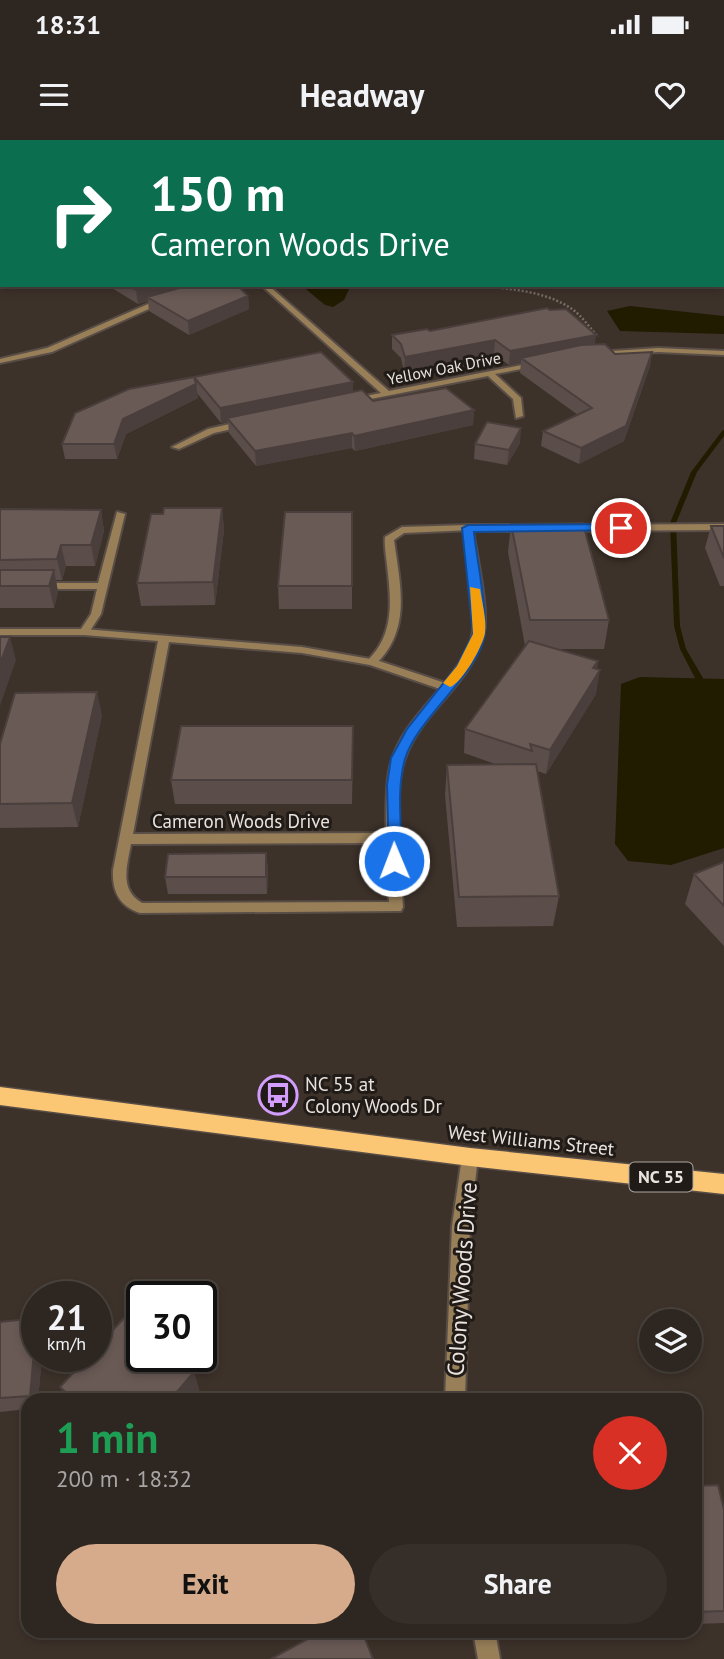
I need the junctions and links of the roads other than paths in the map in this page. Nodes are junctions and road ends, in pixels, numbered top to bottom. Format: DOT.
graph roads {
  1 [pos="266,287"];
  2 [pos="177,296"];
  3 [pos="590,354"];
  4 [pos="724,354"];
  5 [pos="552,360"];
  6 [pos="0,361"];
  7 [pos="489,373"];
  8 [pos="387,394"];
  9 [pos="346,402"];
  10 [pos="519,416"];
  11 [pos="251,423"];
  12 [pos="176,447"];
  13 [pos="120,514"];
  14 [pos="724,527"];
  15 [pos="468,528"];
  16 [pos="535,528"];
  17 [pos="549,528"];
  18 [pos="0,586"];
  19 [pos="103,586"];
  20 [pos="0,632"];
  21 [pos="84,632"];
  22 [pos="164,640"];
  23 [pos="372,662"];
  24 [pos="447,687"];
  25 [pos="393,838"];
  26 [pos="125,839"];
  27 [pos="0,1096"];
  28 [pos="470,1157"];
  29 [pos="724,1184"];
  30 [pos="455,1393"];
  31 [pos="485,1638"];
  32 [pos="489,1659"];
  1 -- 8 [label="street"];
  2 -- 6 [label="street"];
  3 -- 4 [label="street"];
  5 -- 7 [label="street, Yellow Oak Drive"];
  7 -- 8 [label="street, Yellow Oak Drive"];
  7 -- 10 [label="street"];
  8 -- 9 [label="street, Yellow Oak Drive"];
  11 -- 12 [label="street"];
  13 -- 19 [label="street"];
  14 -- 17 [label="street"];
  15 -- 16 [label="street"];
  15 -- 23 [label="street"];
  15 -- 24 [label="street"];
  18 -- 19 [label="street"];
  19 -- 21 [label="street"];
  20 -- 21 [label="street"];
  21 -- 22 [label="street"];
  22 -- 23 [label="street"];
  22 -- 26 [label="street, Cameron Woods Drive"];
  23 -- 24 [label="street"];
  24 -- 25 [label="street"];
  25 -- 26 [label="street, Cameron Woods Drive"];
  25 -- 26 [label="street"];
  27 -- 28 [label="main road, West Williams Street / NC 55"];
  28 -- 29 [label="main road, West Williams Street / NC 55"];
  28 -- 30 [label="street, Colony Woods Drive"];
  31 -- 32 [label="street"];
}
